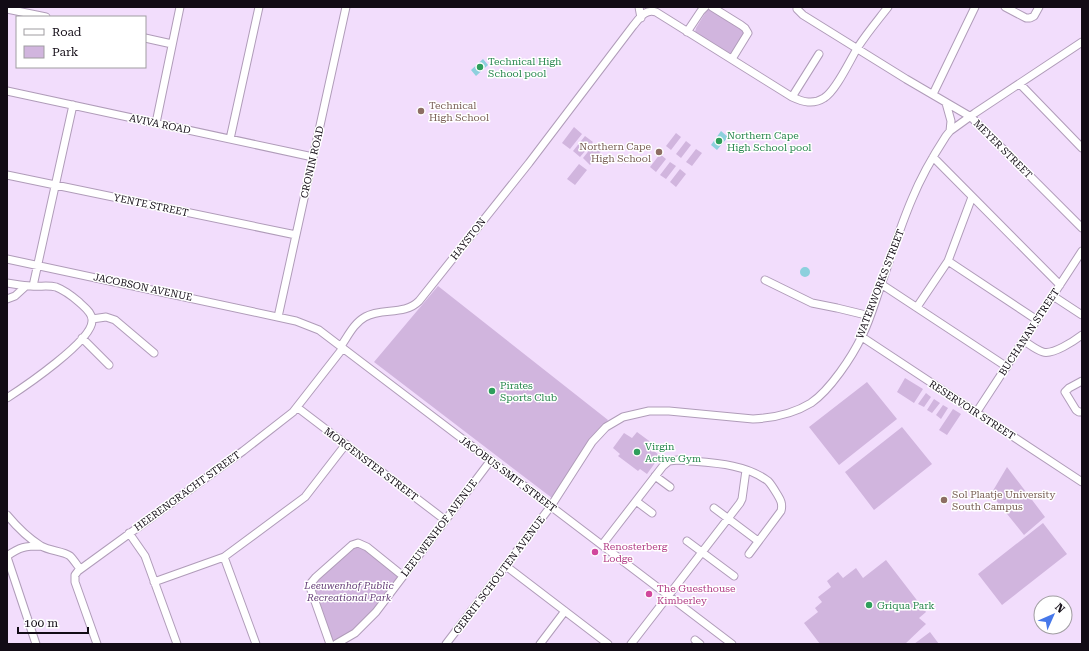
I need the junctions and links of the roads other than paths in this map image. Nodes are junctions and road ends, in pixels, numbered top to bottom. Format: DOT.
graph roads {
  1 [pos="180,7"];
  2 [pos="259,7"];
  3 [pos="346,7"];
  4 [pos="638,7"];
  5 [pos="705,7"];
  6 [pos="712,7"];
  7 [pos="888,7"];
  8 [pos="975,7"];
  9 [pos="1005,7"];
  10 [pos="1039,7"];
  11 [pos="795,8"];
  12 [pos="7,9"];
  13 [pos="41,16"];
  14 [pos="641,18"];
  15 [pos="687,32"];
  16 [pos="146,38"];
  17 [pos="1082,42"];
  18 [pos="172,44"];
  19 [pos="858,48"];
  20 [pos="819,54"];
  21 [pos="732,59"];
  22 [pos="1020,84"];
  23 [pos="7,91"];
  24 [pos="933,94"];
  25 [pos="792,97"];
  26 [pos="946,103"];
  27 [pos="73,105"];
  28 [pos="971,117"];
  29 [pos="156,123"];
  30 [pos="950,131"];
  31 [pos="230,139"];
  32 [pos="1080,143"];
  33 [pos="933,156"];
  34 [pos="313,157"];
  35 [pos="7,175"];
  36 [pos="56,185"];
  37 [pos="972,197"];
  38 [pos="1082,228"];
  39 [pos="296,236"];
  40 [pos="1082,251"];
  41 [pos="7,259"];
  42 [pos="948,262"];
  43 [pos="37,265"];
  44 [pos="765,280"];
  45 [pos="7,283"];
  46 [pos="881,284"];
  47 [pos="1060,285"];
  48 [pos="29,286"];
  49 [pos="1053,296"];
  50 [pos="7,299"];
  51 [pos="917,307"];
  52 [pos="1082,315"];
  53 [pos="870,316"];
  54 [pos="278,317"];
  55 [pos="92,319"];
  56 [pos="1037,320"];
  57 [pos="1082,335"];
  58 [pos="862,337"];
  59 [pos="82,338"];
  60 [pos="1024,341"];
  61 [pos="342,347"];
  62 [pos="154,353"];
  63 [pos="109,365"];
  64 [pos="1007,367"];
  65 [pos="1082,381"];
  66 [pos="7,398"];
  67 [pos="298,408"];
  68 [pos="1082,412"];
  69 [pos="976,413"];
  70 [pos="346,444"];
  71 [pos="491,460"];
  72 [pos="746,470"];
  73 [pos="655,476"];
  74 [pos="1081,479"];
  75 [pos="670,488"];
  76 [pos="636,501"];
  77 [pos="551,506"];
  78 [pos="714,508"];
  79 [pos="652,513"];
  80 [pos="7,515"];
  81 [pos="728,519"];
  82 [pos="445,520"];
  83 [pos="7,522"];
  84 [pos="16,527"];
  85 [pos="129,533"];
  86 [pos="687,541"];
  87 [pos="758,541"];
  88 [pos="602,545"];
  89 [pos="41,546"];
  90 [pos="701,552"];
  91 [pos="749,554"];
  92 [pos="7,556"];
  93 [pos="224,557"];
  94 [pos="506,566"];
  95 [pos="80,569"];
  96 [pos="403,576"];
  97 [pos="734,576"];
  98 [pos="154,582"];
  99 [pos="669,595"];
  100 [pos="565,611"];
  101 [pos="36,644"];
  102 [pos="97,644"];
  103 [pos="177,644"];
  104 [pos="256,644"];
  105 [pos="330,644"];
  106 [pos="336,644"];
  107 [pos="446,644"];
  108 [pos="540,644"];
  109 [pos="608,644"];
  110 [pos="631,644"];
  111 [pos="732,644"];
  1 -- 18 [label="street"];
  2 -- 31 [label="street"];
  3 -- 34 [label="street, CRONIN ROAD"];
  4 -- 14 [label="street"];
  5 -- 15 [label="street"];
  6 -- 21 [label="street"];
  7 -- 19 [label="street"];
  8 -- 24 [label="street"];
  9 -- 10 [label="street"];
  11 -- 19 [label="street, MEYER STREET"];
  12 -- 13 [label="street"];
  14 -- 15 [label="street"];
  14 -- 61 [label="street, HAYSTON"];
  15 -- 21 [label="street"];
  16 -- 18 [label="street"];
  17 -- 22 [label="street, WATERWORKS STREET"];
  18 -- 29 [label="street"];
  19 -- 24 [label="street, MEYER STREET"];
  19 -- 25 [label="street"];
  20 -- 25 [label="street"];
  21 -- 25 [label="street"];
  22 -- 28 [label="street, WATERWORKS STREET"];
  22 -- 32 [label="street"];
  23 -- 27 [label="street, AVIVA ROAD"];
  24 -- 26 [label="street, MEYER STREET"];
  26 -- 28 [label="street, MEYER STREET"];
  26 -- 30 [label="street"];
  27 -- 29 [label="street, AVIVA ROAD"];
  27 -- 36 [label="street"];
  28 -- 30 [label="street, WATERWORKS STREET"];
  28 -- 38 [label="street, MEYER STREET"];
  29 -- 31 [label="street, AVIVA ROAD"];
  30 -- 33 [label="street, WATERWORKS STREET"];
  31 -- 34 [label="street, AVIVA ROAD"];
  33 -- 37 [label="street"];
  33 -- 46 [label="street, WATERWORKS STREET"];
  34 -- 39 [label="street, CRONIN ROAD"];
  35 -- 36 [label="street, YENTE STREET"];
  36 -- 39 [label="street, YENTE STREET"];
  36 -- 43 [label="street"];
  37 -- 42 [label="street"];
  37 -- 47 [label="street"];
  39 -- 54 [label="street, CRONIN ROAD"];
  40 -- 47 [label="street, BUCHANAN STREET"];
  41 -- 43 [label="street, JACOBSON AVENUE"];
  42 -- 51 [label="street"];
  42 -- 56 [label="street"];
  43 -- 48 [label="street"];
  43 -- 54 [label="street, JACOBSON AVENUE"];
  44 -- 53 [label="street"];
  45 -- 48 [label="street"];
  46 -- 51 [label="street"];
  46 -- 53 [label="street, WATERWORKS STREET"];
  47 -- 49 [label="street, BUCHANAN STREET"];
  48 -- 50 [label="street"];
  48 -- 55 [label="street"];
  49 -- 52 [label="street"];
  49 -- 56 [label="street, BUCHANAN STREET"];
  51 -- 64 [label="street"];
  53 -- 58 [label="street, WATERWORKS STREET"];
  54 -- 61 [label="street, JACOBUS SMIT STREET"];
  55 -- 59 [label="street"];
  55 -- 62 [label="street"];
  56 -- 60 [label="street, BUCHANAN STREET"];
  57 -- 60 [label="street"];
  58 -- 69 [label="street, RESERVOIR STREET"];
  58 -- 77 [label="street, WATERWORKS STREET"];
  59 -- 63 [label="street"];
  59 -- 66 [label="street"];
  60 -- 64 [label="street, BUCHANAN STREET"];
  61 -- 67 [label="street, HEERENGRACHT STREET"];
  61 -- 71 [label="street, JACOBUS SMIT STREET"];
  64 -- 69 [label="street, BUCHANAN STREET"];
  65 -- 68 [label="street"];
  67 -- 70 [label="street, MORGENSTER STREET"];
  67 -- 85 [label="street, HEERENGRACHT STREET"];
  69 -- 74 [label="street, RESERVOIR STREET"];
  70 -- 82 [label="street, MORGENSTER STREET"];
  70 -- 93 [label="street"];
  71 -- 77 [label="street, JACOBUS SMIT STREET"];
  71 -- 82 [label="street, LEEUWENHOF AVENUE"];
  72 -- 73 [label="street"];
  72 -- 81 [label="street"];
  72 -- 87 [label="street"];
  73 -- 75 [label="street"];
  73 -- 76 [label="street"];
  76 -- 79 [label="street"];
  76 -- 88 [label="street"];
  77 -- 88 [label="street, JACOBUS SMIT STREET"];
  77 -- 94 [label="street, GERRIT SCHOUTEN AVENUE"];
  78 -- 81 [label="street"];
  80 -- 84 [label="street"];
  81 -- 87 [label="street"];
  81 -- 90 [label="street"];
  82 -- 96 [label="street, LEEUWENHOF AVENUE"];
  83 -- 84 [label="street"];
  84 -- 89 [label="street"];
  85 -- 95 [label="street, HEERENGRACHT STREET"];
  85 -- 98 [label="street"];
  86 -- 90 [label="street"];
  87 -- 91 [label="street"];
  88 -- 99 [label="street, JACOBUS SMIT STREET"];
  89 -- 92 [label="street"];
  89 -- 95 [label="street"];
  90 -- 97 [label="street"];
  90 -- 99 [label="street"];
  92 -- 101 [label="street"];
  93 -- 98 [label="street"];
  93 -- 104 [label="street"];
  94 -- 100 [label="street"];
  94 -- 107 [label="street, GERRIT SCHOUTEN AVENUE"];
  95 -- 102 [label="street"];
  96 -- 105 [label="street"];
  96 -- 106 [label="street, LEEUWENHOF AVENUE"];
  98 -- 103 [label="street"];
  99 -- 110 [label="street"];
  99 -- 111 [label="street, JACOBUS SMIT STREET"];
  100 -- 108 [label="street"];
  100 -- 109 [label="street"];
}
